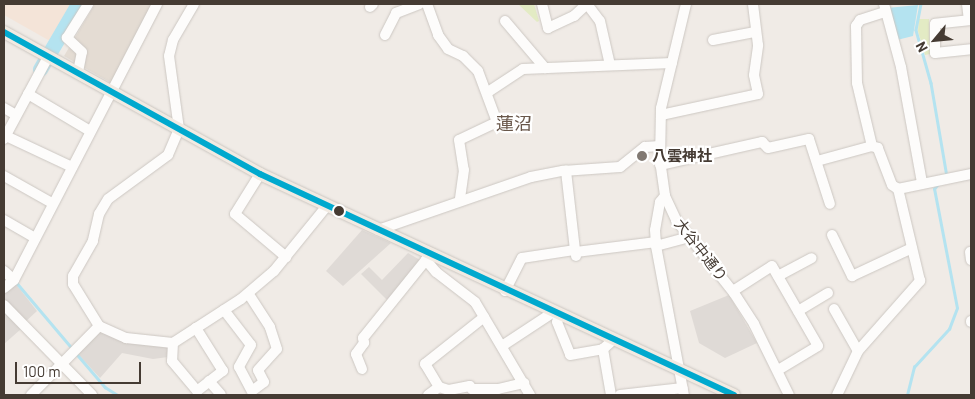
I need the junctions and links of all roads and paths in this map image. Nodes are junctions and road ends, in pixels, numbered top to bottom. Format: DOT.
graph roads {
  1 [pos="88,4"];
  2 [pos="157,4"];
  3 [pos="194,4"];
  4 [pos="419,4"];
  5 [pos="427,4"];
  6 [pos="542,4"];
  7 [pos="587,4"];
  8 [pos="686,4"];
  9 [pos="753,4"];
  10 [pos="967,4"];
  11 [pos="885,8"];
  12 [pos="970,20"];
  13 [pos="505,21"];
  14 [pos="4,32"];
  15 [pos="755,32"];
  16 [pos="386,35"];
  17 [pos="712,40"];
  18 [pos="971,49"];
  19 [pos="48,57"];
  20 [pos="672,63"];
  21 [pos="610,65"];
  22 [pos="545,68"];
  23 [pos="78,72"];
  24 [pos="110,91"];
  25 [pos="488,92"];
  26 [pos="28,94"];
  27 [pos="10,112"];
  28 [pos="661,115"];
  29 [pos="179,130"];
  30 [pos="90,131"];
  31 [pos="5,137"];
  32 [pos="660,146"];
  33 [pos="872,146"];
  34 [pos="817,162"];
  35 [pos="660,164"];
  36 [pos="72,167"];
  37 [pos="566,170"];
  38 [pos="260,174"];
  39 [pos="971,174"];
  40 [pos="4,176"];
  41 [pos="922,183"];
  42 [pos="898,189"];
  43 [pos="665,196"];
  44 [pos="460,200"];
  45 [pos="52,202"];
  46 [pos="830,204"];
  47 [pos="326,207"];
  48 [pos="4,220"];
  49 [pos="378,230"];
  50 [pos="832,235"];
  51 [pos="690,237"];
  52 [pos="35,238"];
  53 [pos="656,244"];
  54 [pos="912,248"];
  55 [pos="576,256"];
  56 [pos="286,257"];
  57 [pos="427,257"];
  58 [pos="812,258"];
  59 [pos="4,271"];
  60 [pos="778,276"];
  61 [pos="14,280"];
  62 [pos="4,288"];
  63 [pos="505,291"];
  64 [pos="733,291"];
  65 [pos="248,293"];
  66 [pos="828,293"];
  67 [pos="4,305"];
  68 [pos="834,308"];
  69 [pos="224,310"];
  70 [pos="798,311"];
  71 [pos="555,314"];
  72 [pos="484,317"];
  73 [pos="99,326"];
  74 [pos="196,328"];
  75 [pos="173,344"];
  76 [pos="608,345"];
  77 [pos="502,346"];
  78 [pos="858,352"];
  79 [pos="62,365"];
  80 [pos="362,368"];
  81 [pos="778,370"];
  82 [pos="681,372"];
  83 [pos="209,381"];
  84 [pos="524,383"];
  85 [pos="440,387"];
  86 [pos="684,391"];
  87 [pos="194,393"];
  88 [pos="31,395"];
  89 [pos="92,395"];
  90 [pos="221,395"];
  91 [pos="428,395"];
  92 [pos="530,395"];
  93 [pos="611,395"];
  94 [pos="620,395"];
  95 [pos="734,395"];
  96 [pos="789,395"];
  97 [pos="837,395"];
  1 -- 23 [label="street"];
  2 -- 24 [label="street"];
  3 -- 29 [label="street"];
  4 -- 16 [label="street"];
  5 -- 25 [label="street"];
  6 -- 7 [label="street"];
  7 -- 21 [label="street"];
  8 -- 20 [label="street, 大谷中通り"];
  9 -- 15 [label="street"];
  10 -- 12 [label="street"];
  11 -- 33 [label="street"];
  11 -- 41 [label="street"];
  12 -- 18 [label="street"];
  13 -- 22 [label="street"];
  14 -- 19 [label="main road"];
  15 -- 17 [label="street"];
  15 -- 28 [label="street"];
  19 -- 23 [label="main road"];
  19 -- 26 [label="street"];
  20 -- 21 [label="street"];
  20 -- 28 [label="street, 大谷中通り"];
  21 -- 22 [label="street"];
  22 -- 25 [label="street"];
  23 -- 24 [label="main road"];
  24 -- 29 [label="main road"];
  24 -- 30 [label="street"];
  25 -- 44 [label="street"];
  26 -- 27 [label="street"];
  26 -- 30 [label="street"];
  27 -- 31 [label="street"];
  28 -- 32 [label="street, 大谷中通り"];
  29 -- 38 [label="main road"];
  29 -- 73 [label="street"];
  30 -- 36 [label="street"];
  31 -- 36 [label="street"];
  32 -- 35 [label="street, 大谷中通り"];
  32 -- 37 [label="street"];
  33 -- 34 [label="street"];
  33 -- 42 [label="street"];
  34 -- 35 [label="street"];
  34 -- 46 [label="street"];
  35 -- 43 [label="street, 大谷中通り"];
  36 -- 45 [label="street"];
  37 -- 44 [label="street"];
  37 -- 63 [label="street"];
  38 -- 47 [label="main road"];
  38 -- 56 [label="street"];
  39 -- 41 [label="street"];
  40 -- 45 [label="street"];
  41 -- 42 [label="street"];
  42 -- 54 [label="street"];
  43 -- 51 [label="street, 大谷中通り"];
  43 -- 53 [label="street"];
  44 -- 49 [label="street"];
  45 -- 52 [label="street"];
  47 -- 49 [label="main road"];
  47 -- 56 [label="street"];
  48 -- 52 [label="street"];
  49 -- 57 [label="main road"];
  50 -- 54 [label="street"];
  51 -- 53 [label="street"];
  51 -- 64 [label="street, 大谷中通り"];
  52 -- 61 [label="street"];
  53 -- 55 [label="street"];
  53 -- 82 [label="street"];
  54 -- 78 [label="street"];
  56 -- 65 [label="street"];
  57 -- 63 [label="main road"];
  57 -- 72 [label="street"];
  57 -- 80 [label="street"];
  58 -- 60 [label="street"];
  59 -- 61 [label="street"];
  60 -- 64 [label="street"];
  60 -- 70 [label="street"];
  61 -- 62 [label="street"];
  63 -- 71 [label="main road"];
  64 -- 81 [label="street, 大谷中通り"];
  65 -- 69 [label="street"];
  65 -- 69 [label="street"];
  66 -- 70 [label="street"];
  67 -- 79 [label="street"];
  68 -- 78 [label="street"];
  69 -- 74 [label="street"];
  70 -- 81 [label="street"];
  71 -- 76 [label="main road"];
  71 -- 76 [label="street"];
  71 -- 77 [label="street"];
  72 -- 77 [label="street"];
  72 -- 85 [label="street"];
  73 -- 75 [label="street"];
  73 -- 79 [label="street"];
  74 -- 75 [label="street"];
  74 -- 83 [label="street"];
  75 -- 87 [label="street"];
  76 -- 82 [label="main road"];
  76 -- 93 [label="street"];
  77 -- 84 [label="street"];
  78 -- 97 [label="street"];
  79 -- 88 [label="street"];
  79 -- 89 [label="street"];
  81 -- 96 [label="street, 大谷中通り"];
  82 -- 86 [label="street"];
  82 -- 95 [label="main road"];
  83 -- 87 [label="street"];
  83 -- 90 [label="street"];
  84 -- 85 [label="street"];
  84 -- 92 [label="street"];
  85 -- 91 [label="street"];
  86 -- 94 [label="street"];
}
